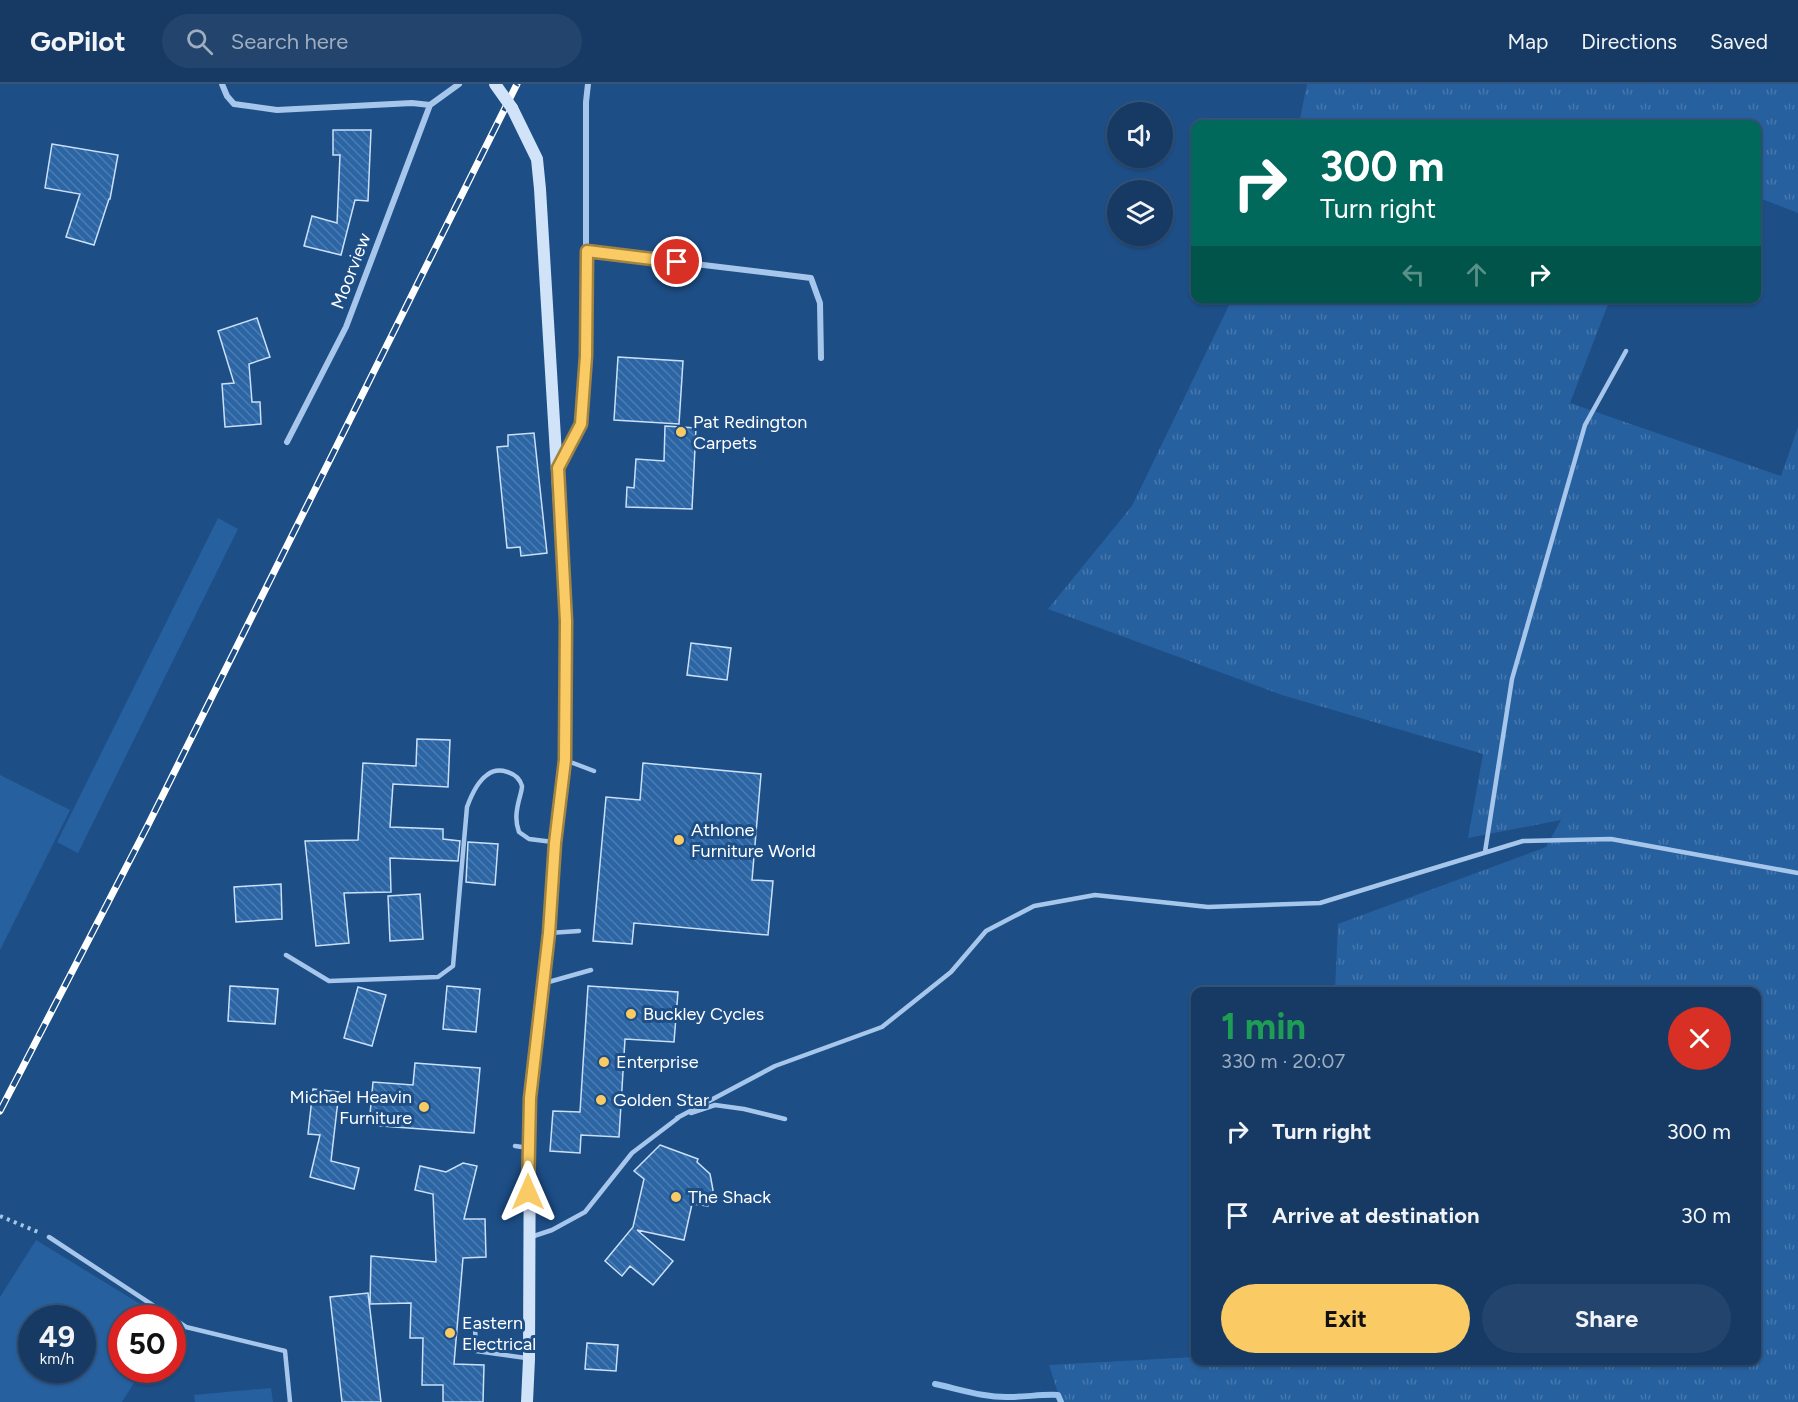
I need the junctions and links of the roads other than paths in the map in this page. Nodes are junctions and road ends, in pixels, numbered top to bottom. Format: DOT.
graph roads {
  1 [pos="222,84"];
  2 [pos="459,84"];
  3 [pos="495,84"];
  4 [pos="588,84"];
  5 [pos="430,105"];
  6 [pos="587,251"];
  7 [pos="1626,351"];
  8 [pos="822,358"];
  9 [pos="287,442"];
  10 [pos="558,468"];
  11 [pos="565,760"];
  12 [pos="594,771"];
  13 [pos="555,843"];
  14 [pos="1485,852"];
  15 [pos="1798,873"];
  16 [pos="579,931"];
  17 [pos="549,933"];
  18 [pos="286,955"];
  19 [pos="591,970"];
  20 [pos="542,984"];
  21 [pos="677,1118"];
  22 [pos="785,1119"];
  23 [pos="515,1146"];
  24 [pos="528,1148"];
  25 [pos="50,1237"];
  26 [pos="528,1238"];
  27 [pos="475,1326"];
  28 [pos="529,1359"];
  29 [pos="290,1402"];
  30 [pos="527,1402"];
  1 -- 5 [label="street"];
  2 -- 5 [label="street"];
  3 -- 10 [label="main road, bridge"];
  4 -- 6 [label="street"];
  5 -- 9 [label="street, Moorview"];
  6 -- 8 [label="street"];
  6 -- 10 [label="street"];
  7 -- 14 [label="lane"];
  10 -- 11 [label="main road"];
  11 -- 12 [label="lane"];
  11 -- 13 [label="main road"];
  13 -- 17 [label="main road"];
  13 -- 18 [label="lane"];
  14 -- 15 [label="lane"];
  14 -- 21 [label="lane"];
  16 -- 17 [label="lane"];
  17 -- 20 [label="main road"];
  19 -- 20 [label="lane"];
  20 -- 24 [label="main road"];
  21 -- 22 [label="lane"];
  21 -- 26 [label="lane"];
  23 -- 24 [label="lane"];
  24 -- 26 [label="main road"];
  25 -- 29 [label="lane"];
  26 -- 28 [label="main road"];
  27 -- 28 [label="lane"];
  28 -- 30 [label="main road"];
}
